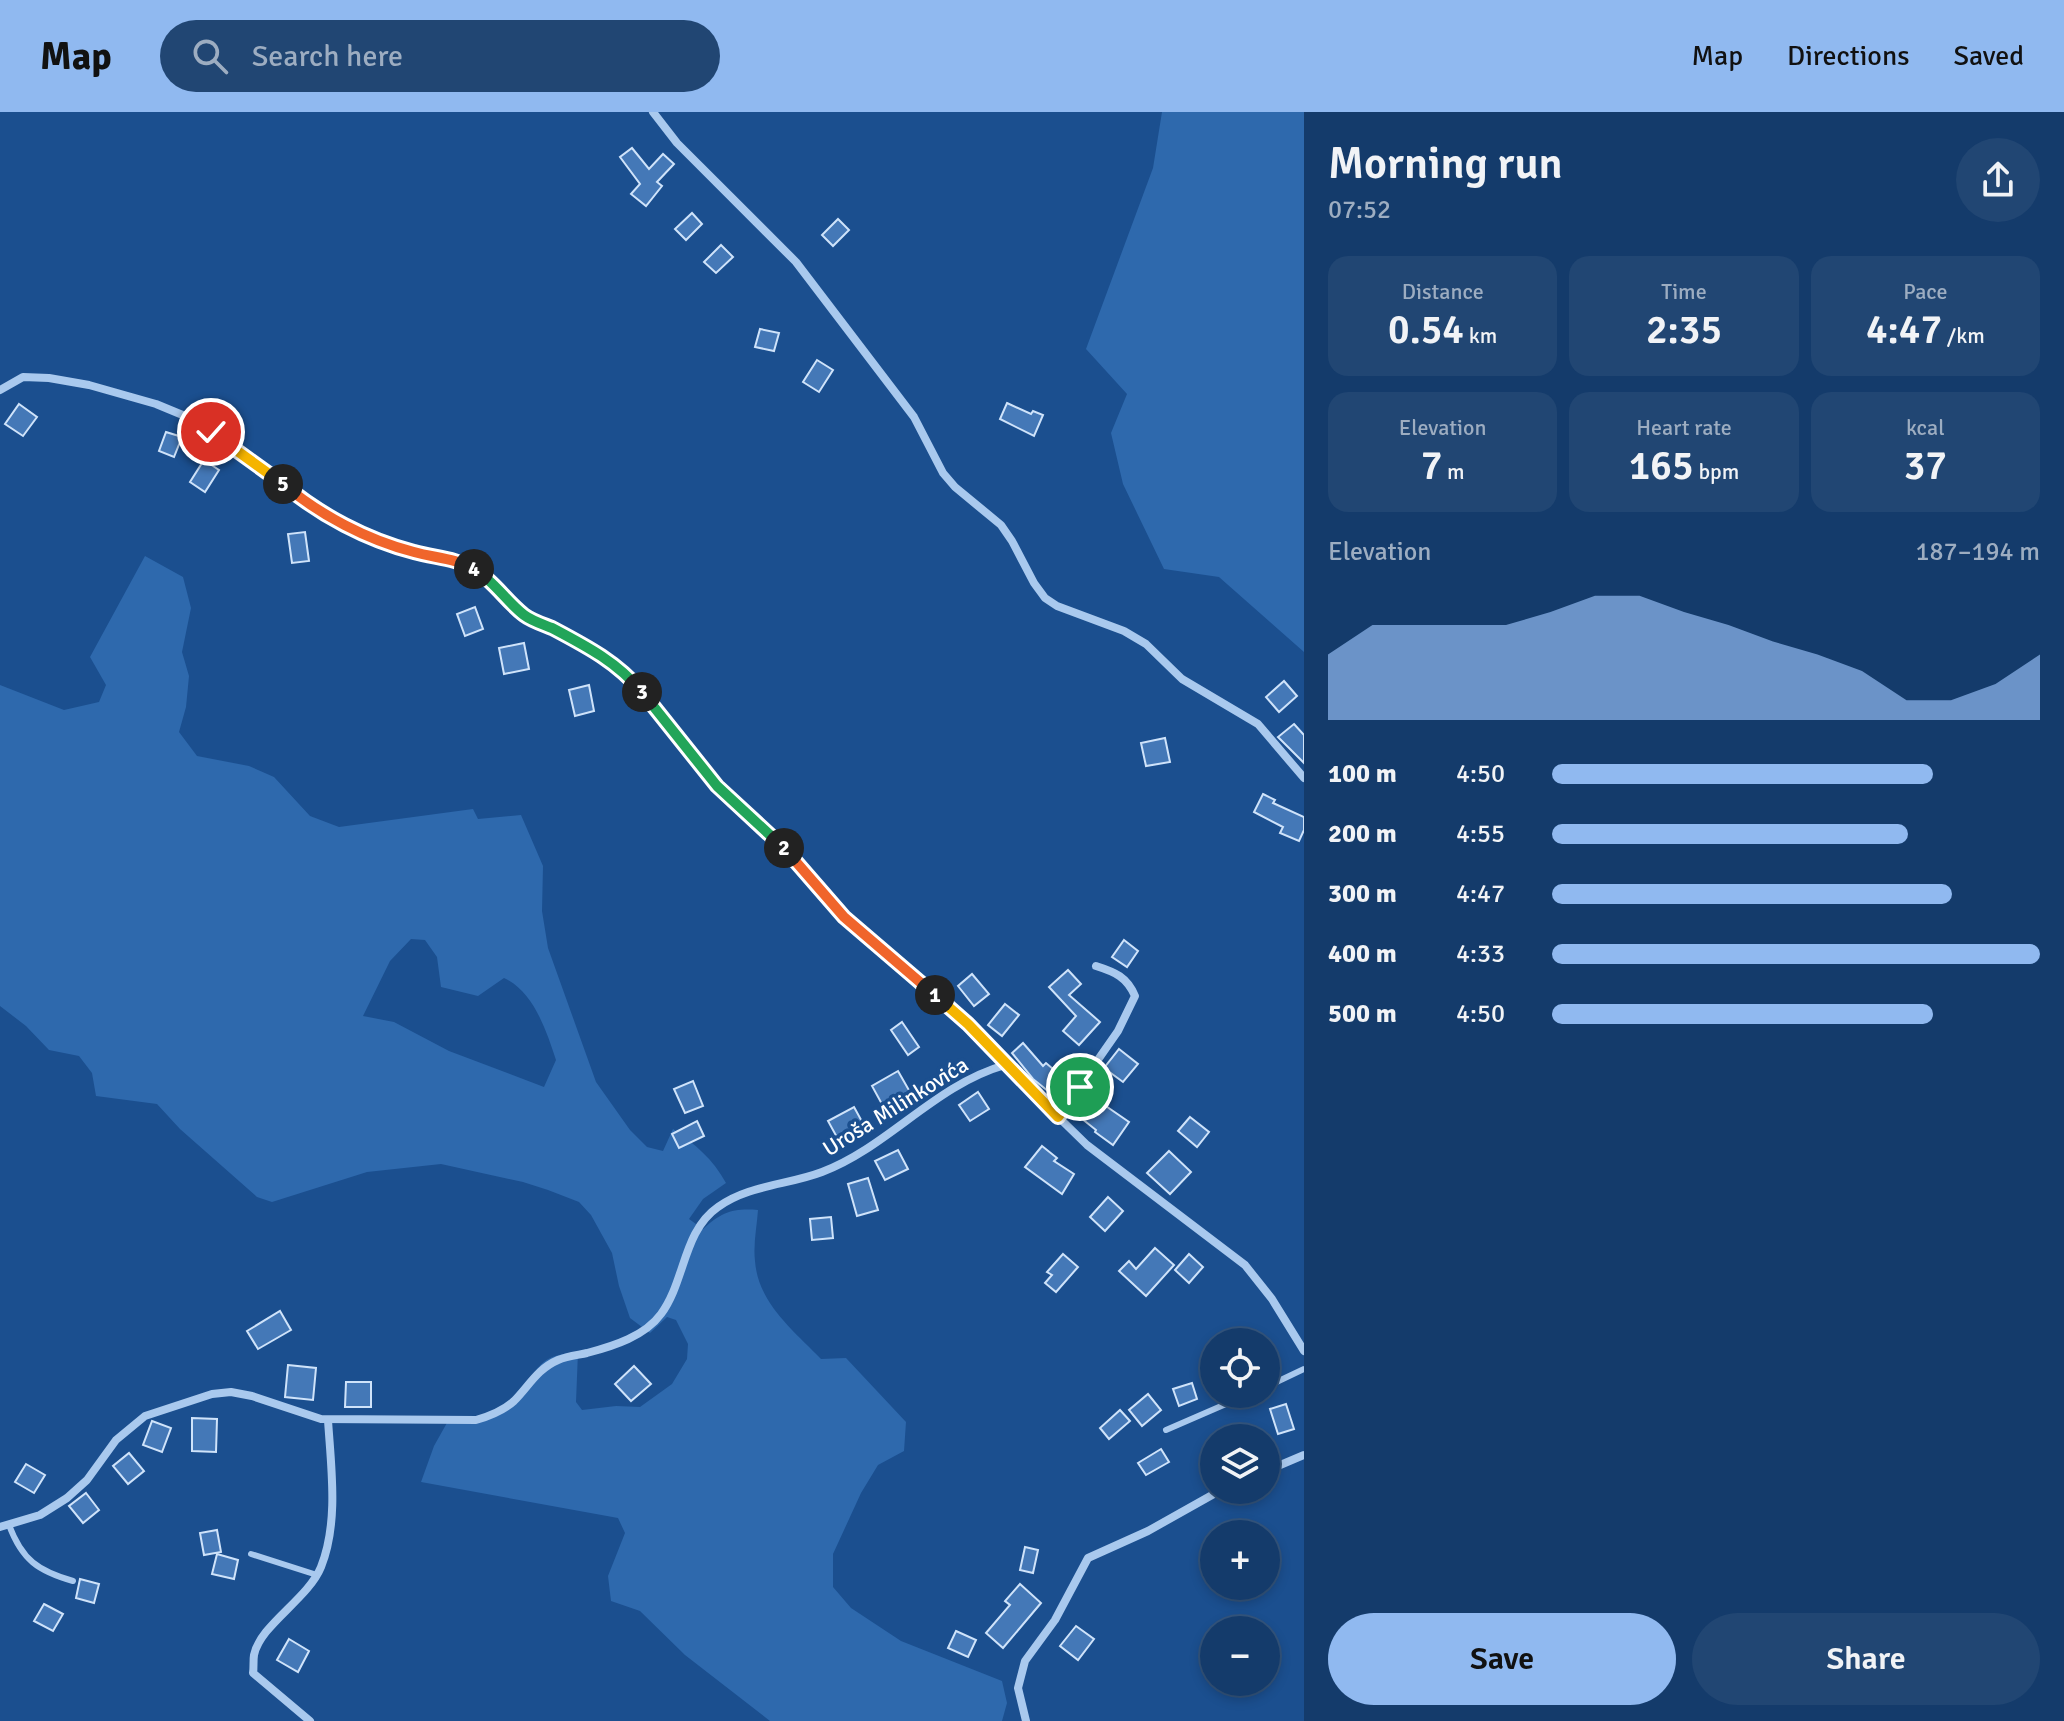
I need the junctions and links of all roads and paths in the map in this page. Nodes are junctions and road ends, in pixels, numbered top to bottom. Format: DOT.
graph roads {
  1 [pos="653,112"];
  2 [pos="0,390"];
  3 [pos="1304,778"];
  4 [pos="1096,966"];
  5 [pos="1005,1065"];
  6 [pos="1058,1117"];
  7 [pos="1304,1351"];
  8 [pos="1304,1369"];
  9 [pos="1280,1380"];
  10 [pos="1217,1408"];
  11 [pos="328,1420"];
  12 [pos="1166,1430"];
  13 [pos="1304,1455"];
  14 [pos="1280,1465"];
  15 [pos="1200,1502"];
  16 [pos="5,1526"];
  17 [pos="251,1554"];
  18 [pos="317,1575"];
  19 [pos="73,1581"];
  20 [pos="310,1721"];
  21 [pos="1026,1721"];
  1 -- 3 [label="street"];
  2 -- 5 [label="street, Uroša Milinkovića"];
  4 -- 6 [label="street"];
  5 -- 6 [label="street, Uroša Milinkovića"];
  5 -- 11 [label="street, Uroša Milinkovića"];
  6 -- 7 [label="street, Uroša Milinkovića"];
  8 -- 9 [label="lane"];
  10 -- 12 [label="lane"];
  11 -- 16 [label="street, Uroša Milinkovića"];
  11 -- 18 [label="street"];
  13 -- 14 [label="street"];
  15 -- 21 [label="street"];
  16 -- 19 [label="lane"];
  17 -- 18 [label="lane"];
  18 -- 20 [label="street"];
}
